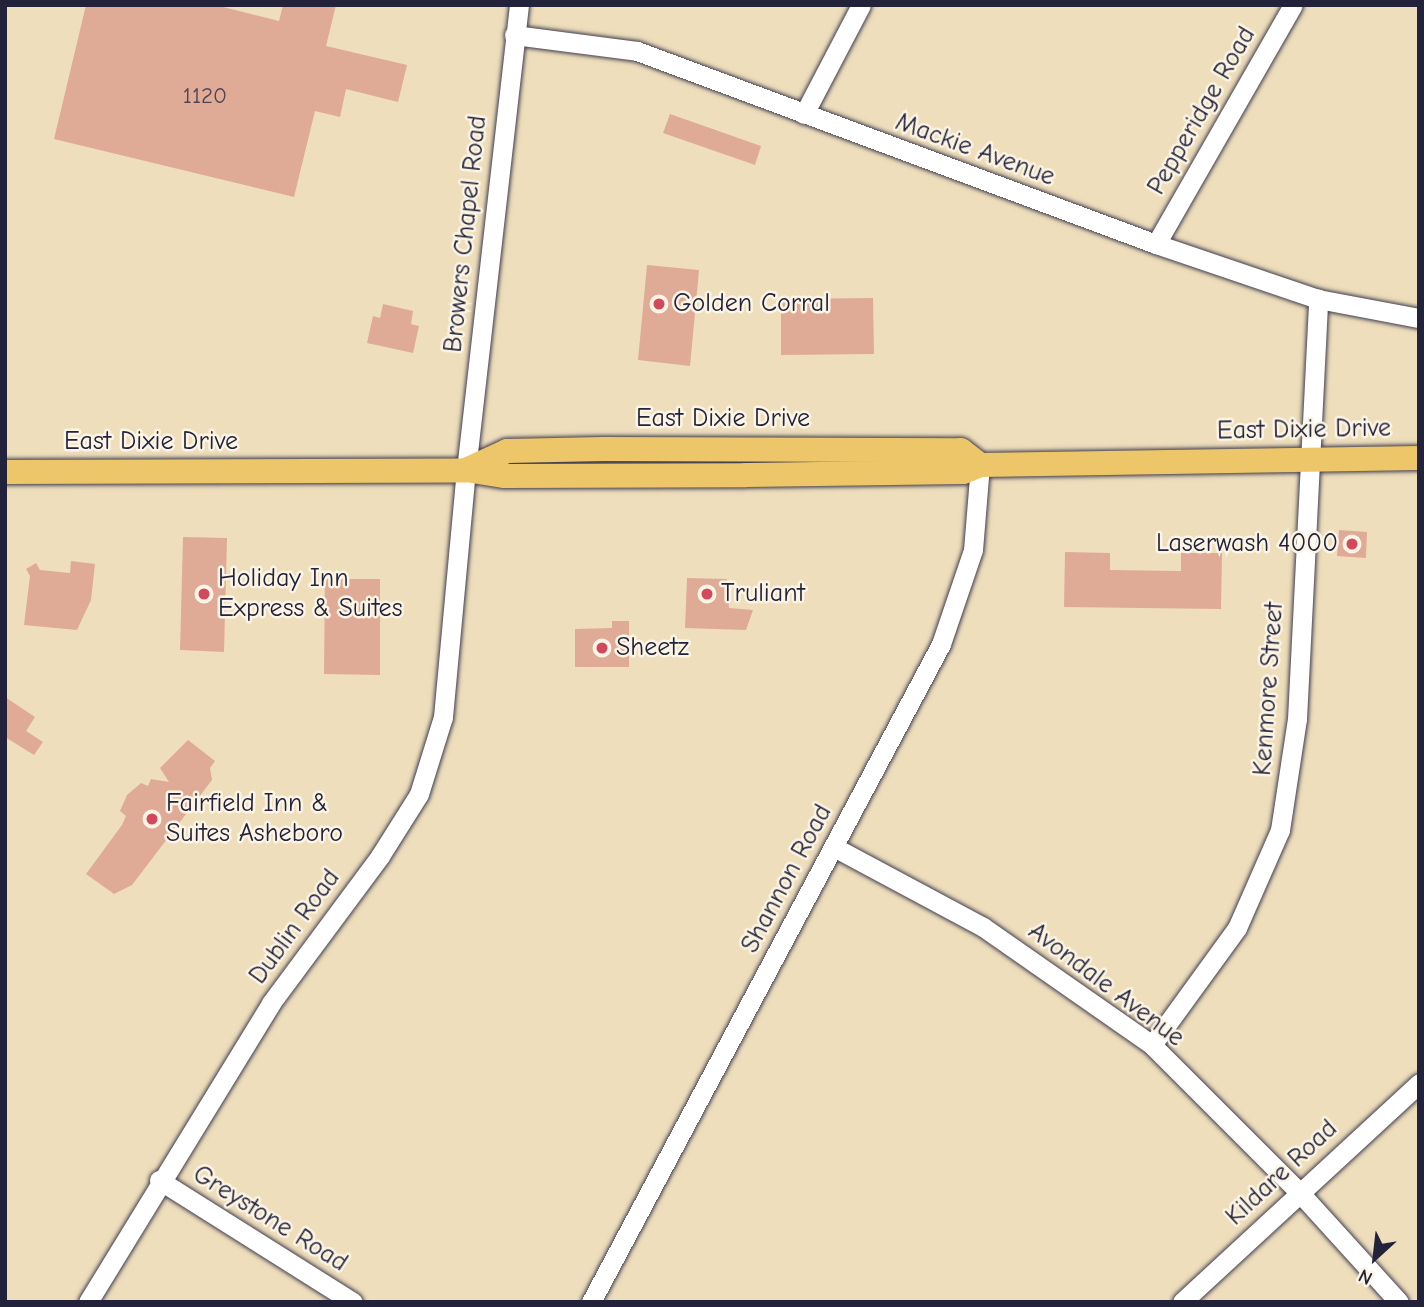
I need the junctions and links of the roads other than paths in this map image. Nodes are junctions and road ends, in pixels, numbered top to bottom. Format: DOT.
graph roads {
  1 [pos="519,5"];
  2 [pos="861,5"];
  3 [pos="1293,5"];
  4 [pos="514,35"];
  5 [pos="804,114"];
  6 [pos="1156,244"];
  7 [pos="1318,299"];
  8 [pos="1419,317"];
  9 [pos="1419,458"];
  10 [pos="1309,459"];
  11 [pos="980,465"];
  12 [pos="466,470"];
  13 [pos="5,472"];
  14 [pos="834,847"];
  15 [pos="1152,1045"];
  16 [pos="1419,1083"];
  17 [pos="159,1180"];
  18 [pos="1300,1193"];
  19 [pos="88,1302"];
  20 [pos="353,1302"];
  21 [pos="591,1302"];
  22 [pos="1182,1302"];
  23 [pos="1399,1302"];
  1 -- 4 [label="street, Browers Chapel Road"];
  2 -- 5 [label="street"];
  3 -- 6 [label="street, Pepperidge Road"];
  4 -- 5 [label="street, Mackie Avenue"];
  4 -- 12 [label="street, Browers Chapel Road"];
  5 -- 6 [label="street, Mackie Avenue"];
  6 -- 7 [label="street, Mackie Avenue"];
  7 -- 8 [label="street, Mackie Avenue"];
  7 -- 10 [label="street, Kenmore Street"];
  9 -- 10 [label="main road, East Dixie Drive"];
  10 -- 11 [label="main road, East Dixie Drive"];
  10 -- 15 [label="street, Kenmore Street"];
  11 -- 12 [label="main road, East Dixie Drive"];
  11 -- 14 [label="street, Shannon Road"];
  12 -- 13 [label="main road, East Dixie Drive"];
  12 -- 17 [label="street, Dublin Road"];
  14 -- 15 [label="street, Avondale Avenue"];
  14 -- 21 [label="street, Shannon Road"];
  15 -- 18 [label="street, Avondale Avenue"];
  16 -- 18 [label="street, Kildare Road"];
  17 -- 19 [label="street, Dublin Road"];
  17 -- 20 [label="street, Greystone Road"];
  18 -- 22 [label="street, Kildare Road"];
  18 -- 23 [label="street, Avondale Avenue"];
}
